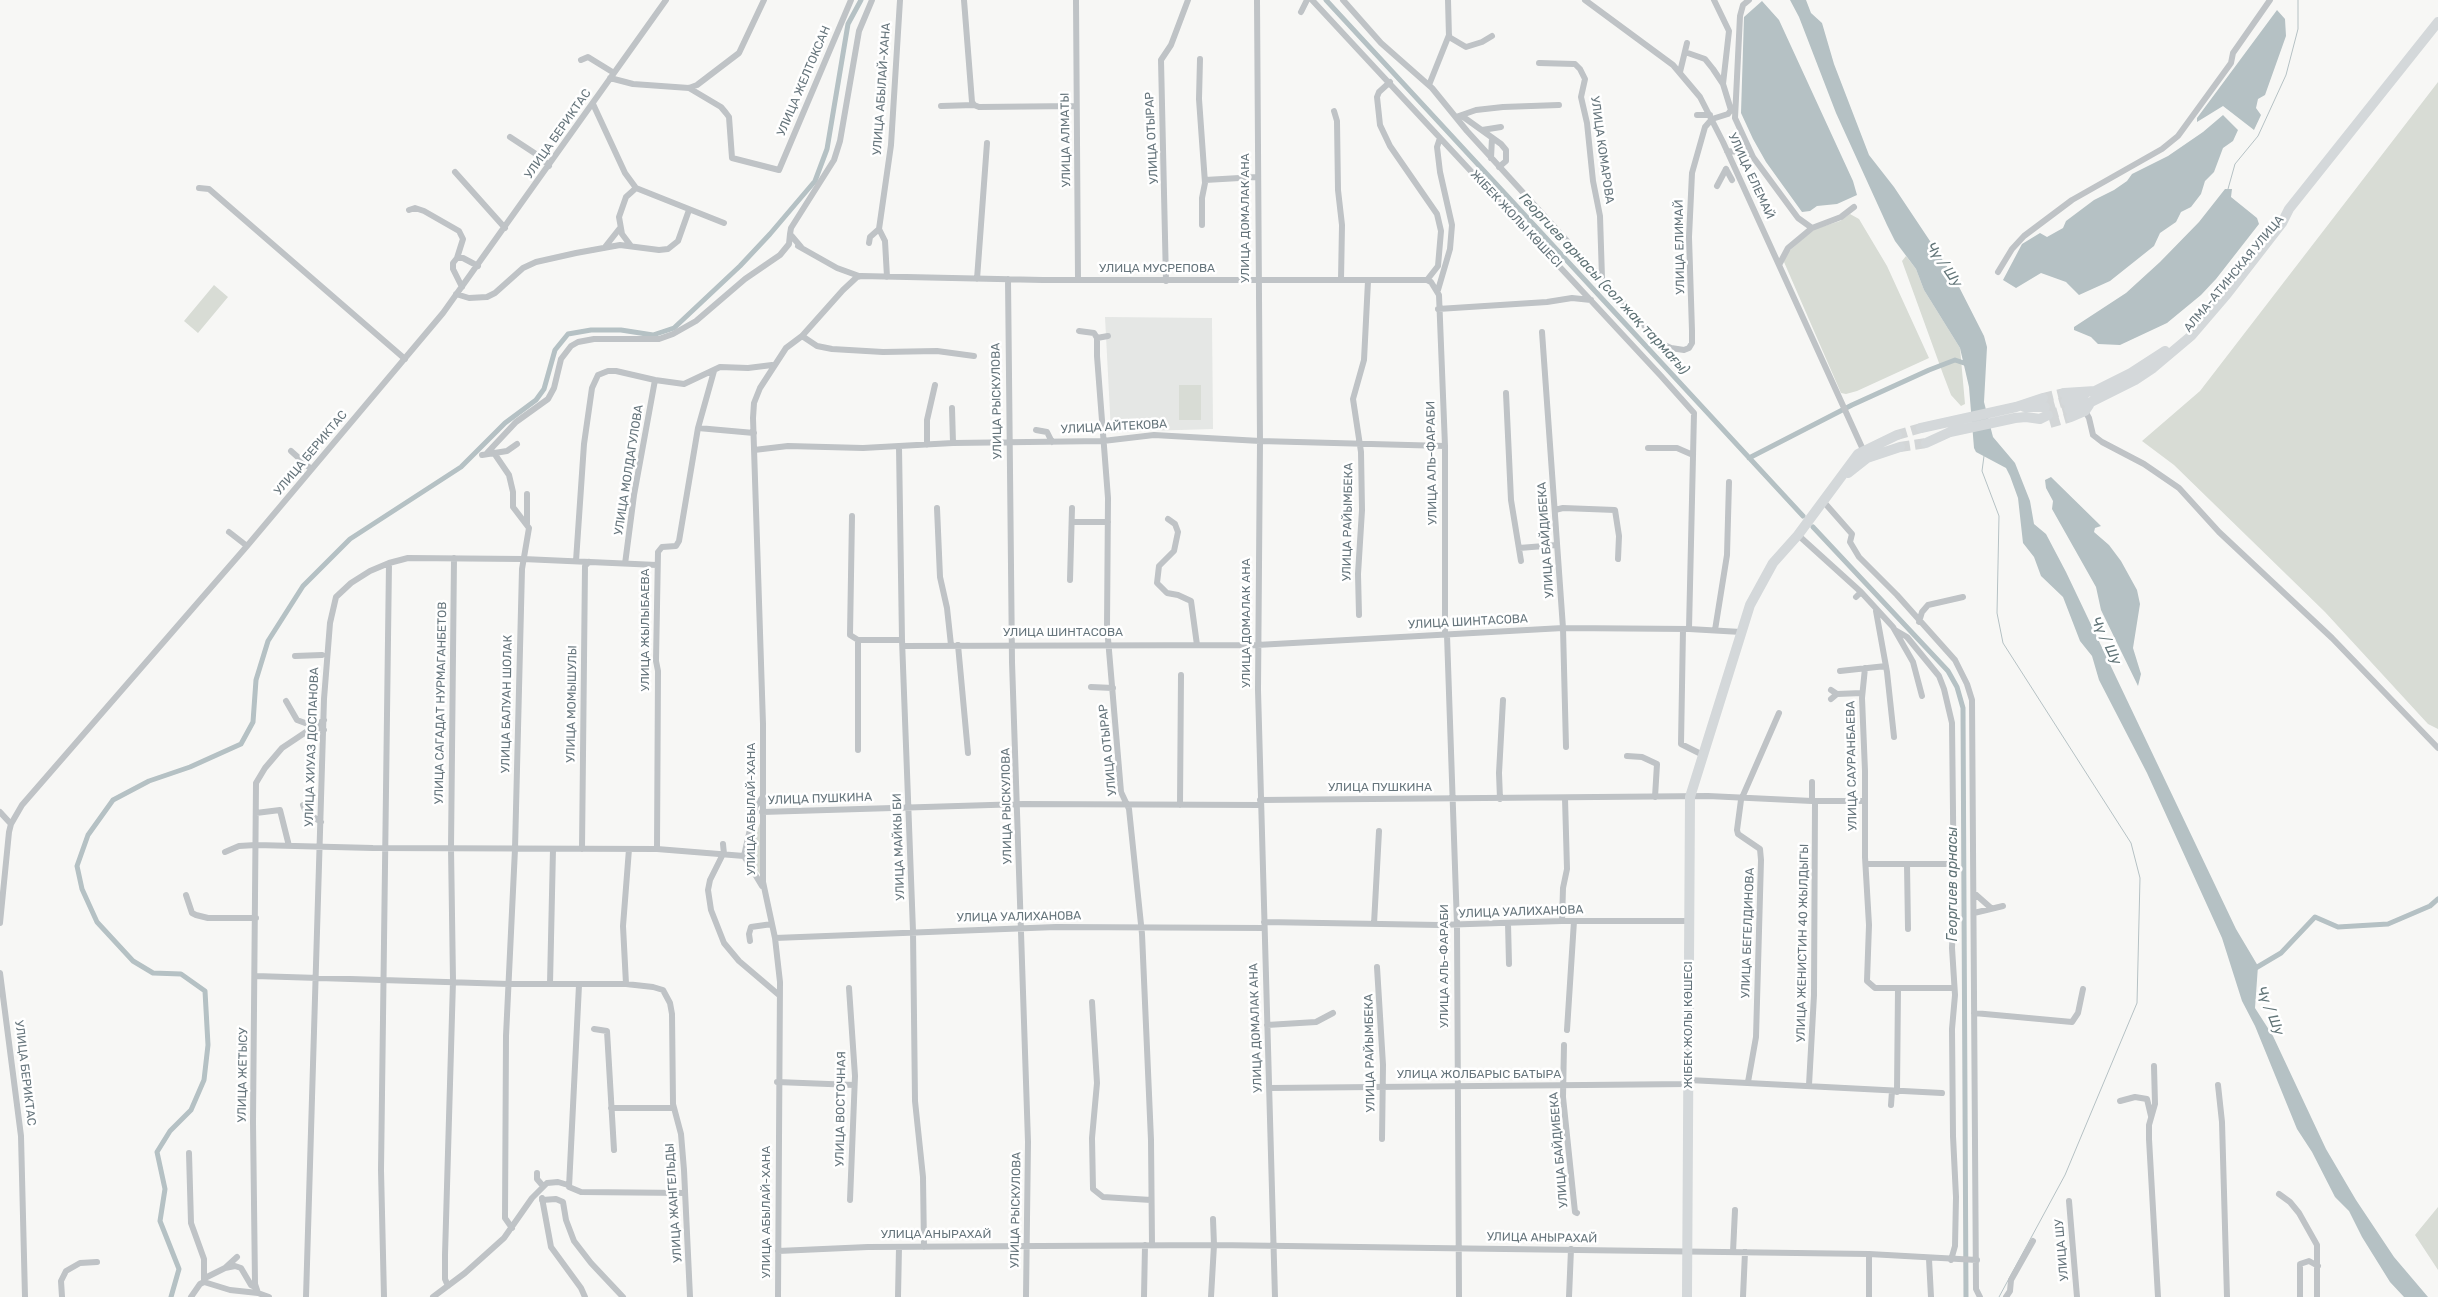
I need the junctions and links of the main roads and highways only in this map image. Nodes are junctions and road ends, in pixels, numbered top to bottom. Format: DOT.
graph roads {
  1 [pos="2438,22"];
  2 [pos="2088,399"];
  3 [pos="1922,428"];
  4 [pos="1897,435"];
  5 [pos="1926,443"];
  6 [pos="1900,447"];
  7 [pos="1865,454"];
  8 [pos="1687,1297"];
  1 -- 2 [label="highway, АЛМА-АТИНСКАЯ УЛИЦА"];
  2 -- 2 [label="highway, АЛМА-АТИНСКАЯ УЛИЦА"];
  3 -- 5 [label="highway"];
  4 -- 7 [label="highway"];
  6 -- 7 [label="highway"];
  7 -- 8 [label="highway, ЖІБЕК ЖОЛЫ КӨШЕСІ"];
}
